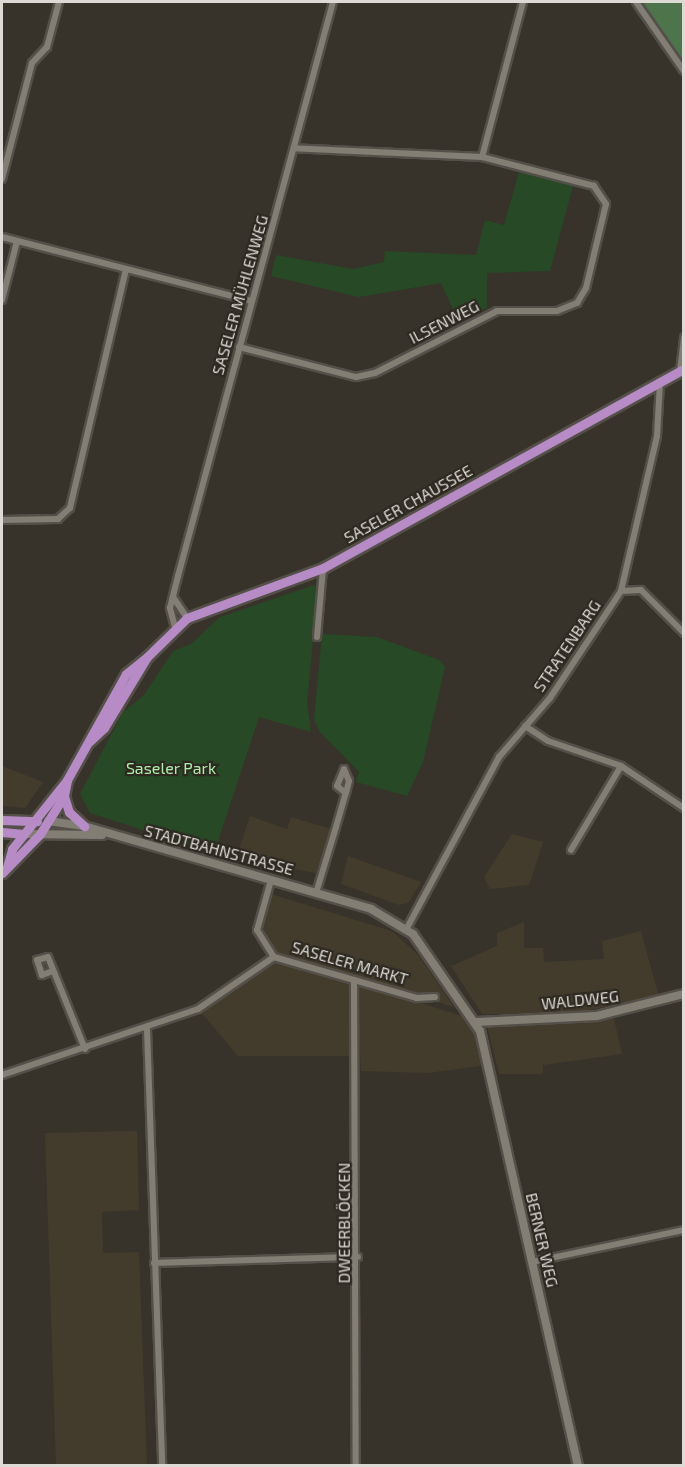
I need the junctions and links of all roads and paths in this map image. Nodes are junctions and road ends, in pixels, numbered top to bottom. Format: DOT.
graph roads {
  1 [pos="59,2"];
  2 [pos="333,2"];
  3 [pos="523,2"];
  4 [pos="636,2"];
  5 [pos="684,71"];
  6 [pos="294,148"];
  7 [pos="482,156"];
  8 [pos="2,179"];
  9 [pos="2,237"];
  10 [pos="17,241"];
  11 [pos="126,269"];
  12 [pos="2,300"];
  13 [pos="251,301"];
  14 [pos="684,336"];
  15 [pos="239,347"];
  16 [pos="682,370"];
  17 [pos="660,382"];
  18 [pos="2,520"];
  19 [pos="323,568"];
  20 [pos="621,591"];
  21 [pos="173,596"];
  22 [pos="187,618"];
  23 [pos="175,627"];
  24 [pos="684,633"];
  25 [pos="317,637"];
  26 [pos="525,726"];
  27 [pos="621,766"];
  28 [pos="67,780"];
  29 [pos="346,793"];
  30 [pos="64,796"];
  31 [pos="684,808"];
  32 [pos="2,820"];
  33 [pos="34,821"];
  34 [pos="48,821"];
  35 [pos="84,826"];
  36 [pos="2,832"];
  37 [pos="24,834"];
  38 [pos="40,834"];
  39 [pos="114,836"];
  40 [pos="571,850"];
  41 [pos="4,870"];
  42 [pos="271,880"];
  43 [pos="316,893"];
  44 [pos="407,928"];
  45 [pos="274,957"];
  46 [pos="53,971"];
  47 [pos="354,980"];
  48 [pos="683,997"];
  49 [pos="417,998"];
  50 [pos="477,1022"];
  51 [pos="147,1029"];
  52 [pos="85,1049"];
  53 [pos="2,1075"];
  54 [pos="684,1230"];
  55 [pos="358,1257"];
  56 [pos="532,1262"];
  57 [pos="154,1263"];
  58 [pos="162,1466"];
  59 [pos="356,1466"];
  60 [pos="578,1466"];
  1 -- 8 [label="street"];
  2 -- 6 [label="street, SASELER MÜHLENWEG"];
  3 -- 7 [label="street"];
  4 -- 5 [label="street"];
  6 -- 7 [label="street"];
  6 -- 13 [label="street, SASELER MÜHLENWEG"];
  7 -- 15 [label="street, ILSENWEG"];
  9 -- 10 [label="street"];
  10 -- 11 [label="street"];
  10 -- 12 [label="street"];
  11 -- 13 [label="street"];
  11 -- 18 [label="street"];
  13 -- 15 [label="street, SASELER MÜHLENWEG"];
  14 -- 16 [label="street"];
  15 -- 21 [label="street, SASELER MÜHLENWEG"];
  16 -- 17 [label="main road, SASELER CHAUSSEE"];
  17 -- 19 [label="main road, SASELER CHAUSSEE"];
  17 -- 20 [label="street, STRATENBARG"];
  19 -- 22 [label="main road, SASELER CHAUSSEE"];
  19 -- 25 [label="street"];
  20 -- 24 [label="street"];
  20 -- 26 [label="street, STRATENBARG"];
  21 -- 22 [label="street"];
  21 -- 23 [label="street, SASELER MÜHLENWEG"];
  22 -- 23 [label="main road, SASELER CHAUSSEE"];
  23 -- 28 [label="main road, SASELER CHAUSSEE"];
  26 -- 27 [label="street"];
  26 -- 44 [label="street, STRATENBARG"];
  27 -- 31 [label="street"];
  27 -- 40 [label="street"];
  28 -- 30 [label="main road, SASELER CHAUSSEE"];
  28 -- 33 [label="main road, SASELER CHAUSSEE"];
  29 -- 43 [label="street"];
  30 -- 34 [label="main road, SASELER CHAUSSEE"];
  30 -- 35 [label="main road"];
  32 -- 33 [label="main road, STADTBAHNSTRASSE"];
  33 -- 34 [label="main road, STADTBAHNSTRASSE"];
  33 -- 37 [label="main road, SASELER CHAUSSEE"];
  34 -- 35 [label="main road, STADTBAHNSTRASSE"];
  34 -- 38 [label="main road, SASELER CHAUSSEE"];
  35 -- 39 [label="main road, STADTBAHNSTRASSE"];
  36 -- 37 [label="main road, STADTBAHNSTRASSE"];
  37 -- 38 [label="main road, STADTBAHNSTRASSE"];
  37 -- 41 [label="main road, SASELER CHAUSSEE"];
  38 -- 39 [label="main road, STADTBAHNSTRASSE"];
  38 -- 41 [label="main road, SASELER CHAUSSEE"];
  39 -- 42 [label="main road, STADTBAHNSTRASSE"];
  42 -- 43 [label="main road, STADTBAHNSTRASSE"];
  42 -- 45 [label="street"];
  43 -- 44 [label="main road, SASELER MARKT"];
  44 -- 50 [label="main road, SASELER MARKT"];
  45 -- 47 [label="street, SASELER MARKT"];
  45 -- 51 [label="street"];
  46 -- 52 [label="street"];
  47 -- 49 [label="street, SASELER MARKT"];
  47 -- 55 [label="street, DWEERBLÖCKEN"];
  48 -- 50 [label="main road, WALDWEG"];
  50 -- 56 [label="main road, BERNER WEG"];
  51 -- 52 [label="street"];
  51 -- 57 [label="street"];
  52 -- 53 [label="street"];
  54 -- 56 [label="street"];
  55 -- 57 [label="street"];
  55 -- 59 [label="street, DWEERBLÖCKEN"];
  56 -- 60 [label="main road, BERNER WEG"];
  57 -- 58 [label="street"];
}
